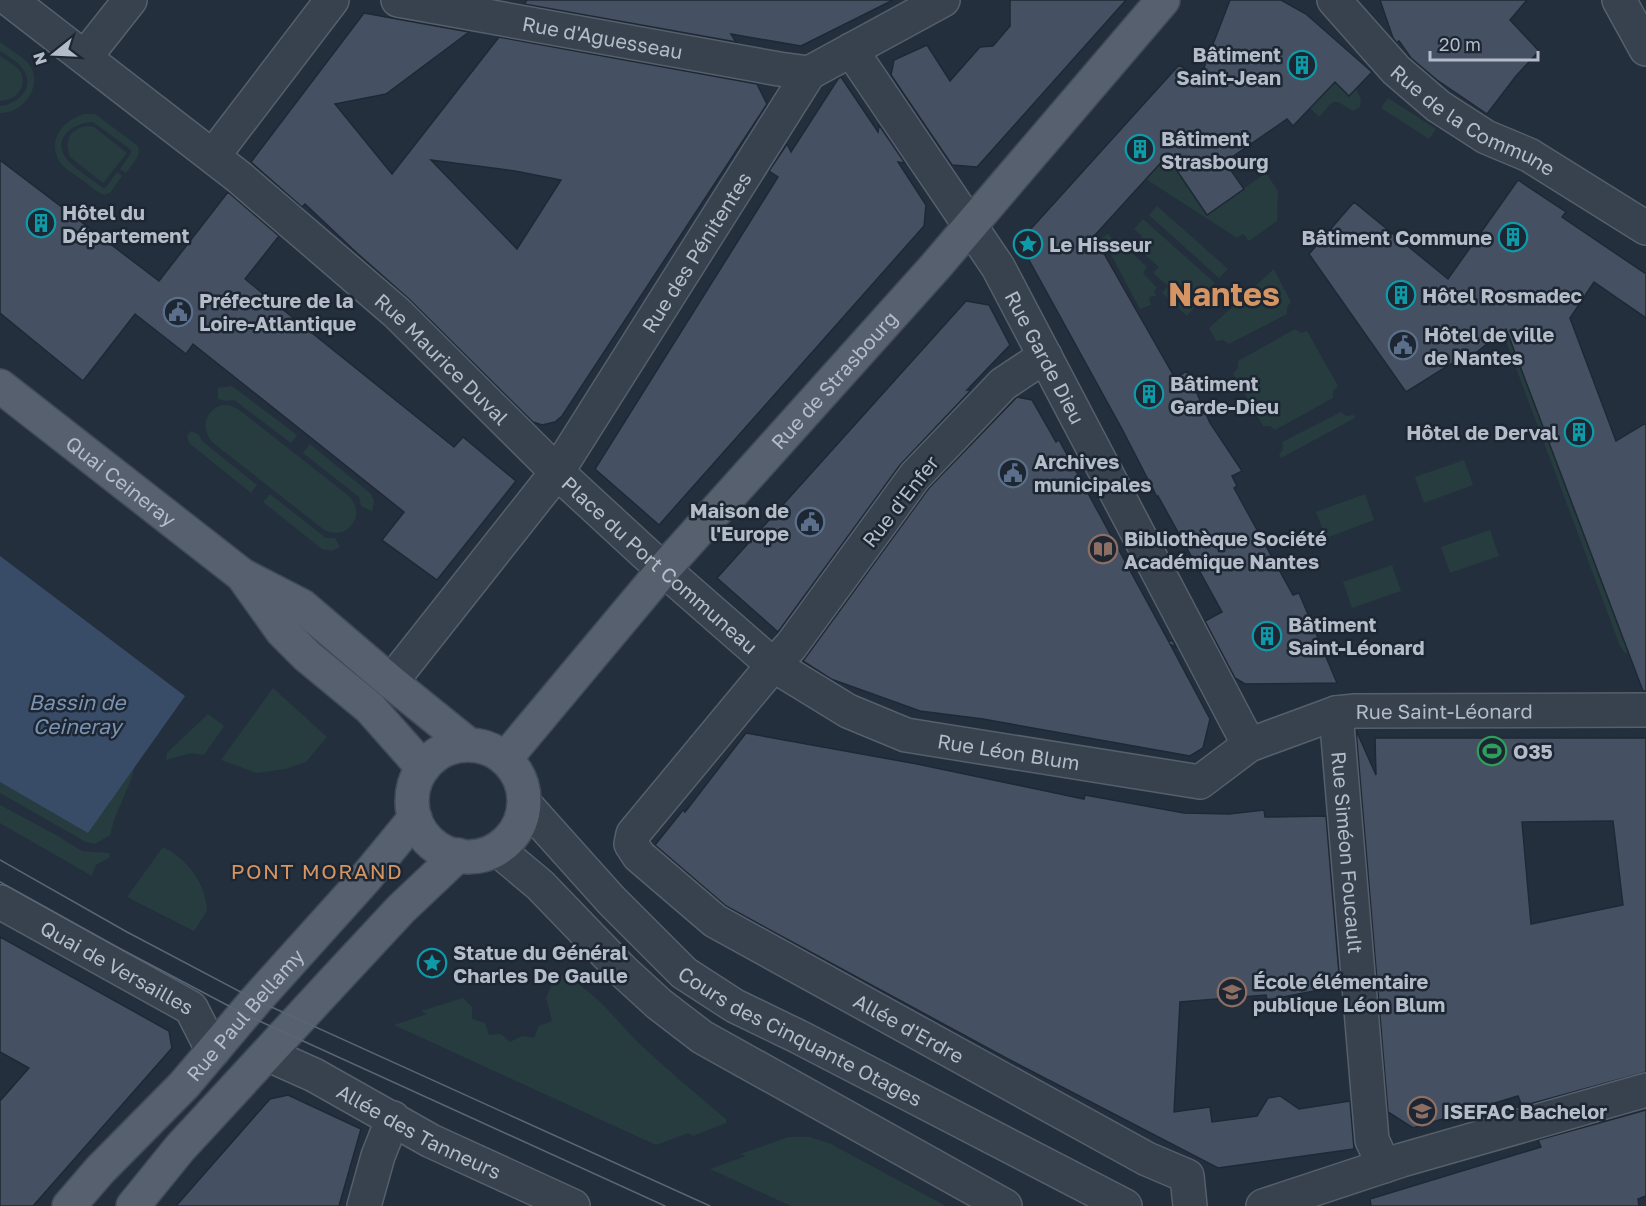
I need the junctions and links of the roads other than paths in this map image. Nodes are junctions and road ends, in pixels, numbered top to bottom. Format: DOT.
graph roads {
  1 [pos="10,0"];
  2 [pos="130,0"];
  3 [pos="332,0"];
  4 [pos="398,0"];
  5 [pos="943,0"];
  6 [pos="1163,0"];
  7 [pos="1334,0"];
  8 [pos="1619,0"];
  9 [pos="1646,49"];
  10 [pos="850,50"];
  11 [pos="85,57"];
  12 [pos="809,73"];
  13 [pos="213,156"];
  14 [pos="1641,216"];
  15 [pos="971,225"];
  16 [pos="1045,356"];
  17 [pos="0,386"];
  18 [pos="557,472"];
  19 [pos="663,570"];
  20 [pos="242,575"];
  21 [pos="773,665"];
  22 [pos="391,682"];
  23 [pos="1646,710"];
  24 [pos="1336,713"];
  25 [pos="469,745"];
  26 [pos="1249,746"];
  27 [pos="505,759"];
  28 [pos="423,768"];
  29 [pos="524,803"];
  30 [pos="415,818"];
  31 [pos="633,834"];
  32 [pos="497,849"];
  33 [pos="458,855"];
  34 [pos="0,902"];
  35 [pos="213,1051"];
  36 [pos="267,1054"];
  37 [pos="1646,1090"];
  38 [pos="393,1118"];
  39 [pos="1384,1166"];
  40 [pos="1338,1194"];
  41 [pos="69,1206"];
  42 [pos="133,1206"];
  43 [pos="364,1206"];
  44 [pos="573,1206"];
  45 [pos="1005,1206"];
  46 [pos="1125,1206"];
  47 [pos="1190,1206"];
  48 [pos="1263,1206"];
  1 -- 11 [label="street, Rue Maurice Duval"];
  2 -- 11 [label="street"];
  3 -- 13 [label="street"];
  4 -- 12 [label="street, Rue d'Aguesseau"];
  5 -- 10 [label="street, Rue des Pénitentes"];
  6 -- 15 [label="main road, Rue de Strasbourg"];
  7 -- 14 [label="street, Rue de la Commune"];
  8 -- 9 [label="street"];
  10 -- 12 [label="street, Rue des Pénitentes"];
  10 -- 15 [label="street, Rue Garde Dieu"];
  11 -- 13 [label="street, Rue Maurice Duval"];
  12 -- 18 [label="street, Rue des Pénitentes"];
  13 -- 18 [label="street, Rue Maurice Duval"];
  15 -- 16 [label="street, Rue Garde Dieu"];
  15 -- 19 [label="main road, Rue de Strasbourg"];
  16 -- 21 [label="street, Rue d'Enfer"];
  16 -- 26 [label="street, Rue Garde Dieu"];
  17 -- 20 [label="main road, Quai Ceineray"];
  18 -- 19 [label="street, Place du Port Communeau"];
  18 -- 22 [label="street, Place du Port Communeau"];
  19 -- 21 [label="street, Place du Port Communeau"];
  19 -- 27 [label="main road, Rue de Strasbourg"];
  20 -- 22 [label="main road, Quai Ceineray"];
  20 -- 28 [label="main road, Quai Ceineray"];
  21 -- 26 [label="street, Rue Léon Blum"];
  21 -- 31 [label="street, Place du Port Communeau"];
  22 -- 25 [label="main road, Quai Ceineray"];
  23 -- 24 [label="street, Rue Saint-Léonard"];
  24 -- 26 [label="street, Rue Saint-Léonard"];
  24 -- 39 [label="street, Rue Siméon Foucault"];
  25 -- 27 [label="main road"];
  25 -- 28 [label="main road"];
  27 -- 29 [label="main road"];
  28 -- 30 [label="main road"];
  29 -- 32 [label="main road"];
  29 -- 46 [label="street, Cours des Cinquante Otages"];
  30 -- 33 [label="main road"];
  30 -- 35 [label="main road, Rue Paul Bellamy"];
  31 -- 47 [label="street, Allée d'Erdre"];
  32 -- 33 [label="main road"];
  32 -- 45 [label="street"];
  33 -- 36 [label="main road, Rue Paul Bellamy"];
  34 -- 35 [label="street, Quai de Versailles"];
  35 -- 41 [label="main road, Rue Paul Bellamy"];
  36 -- 38 [label="street, Allée des Tanneurs"];
  36 -- 42 [label="main road, Rue Paul Bellamy"];
  37 -- 39 [label="street"];
  38 -- 43 [label="street"];
  38 -- 44 [label="street, Allée des Tanneurs"];
  39 -- 40 [label="street"];
  40 -- 48 [label="street"];
}
